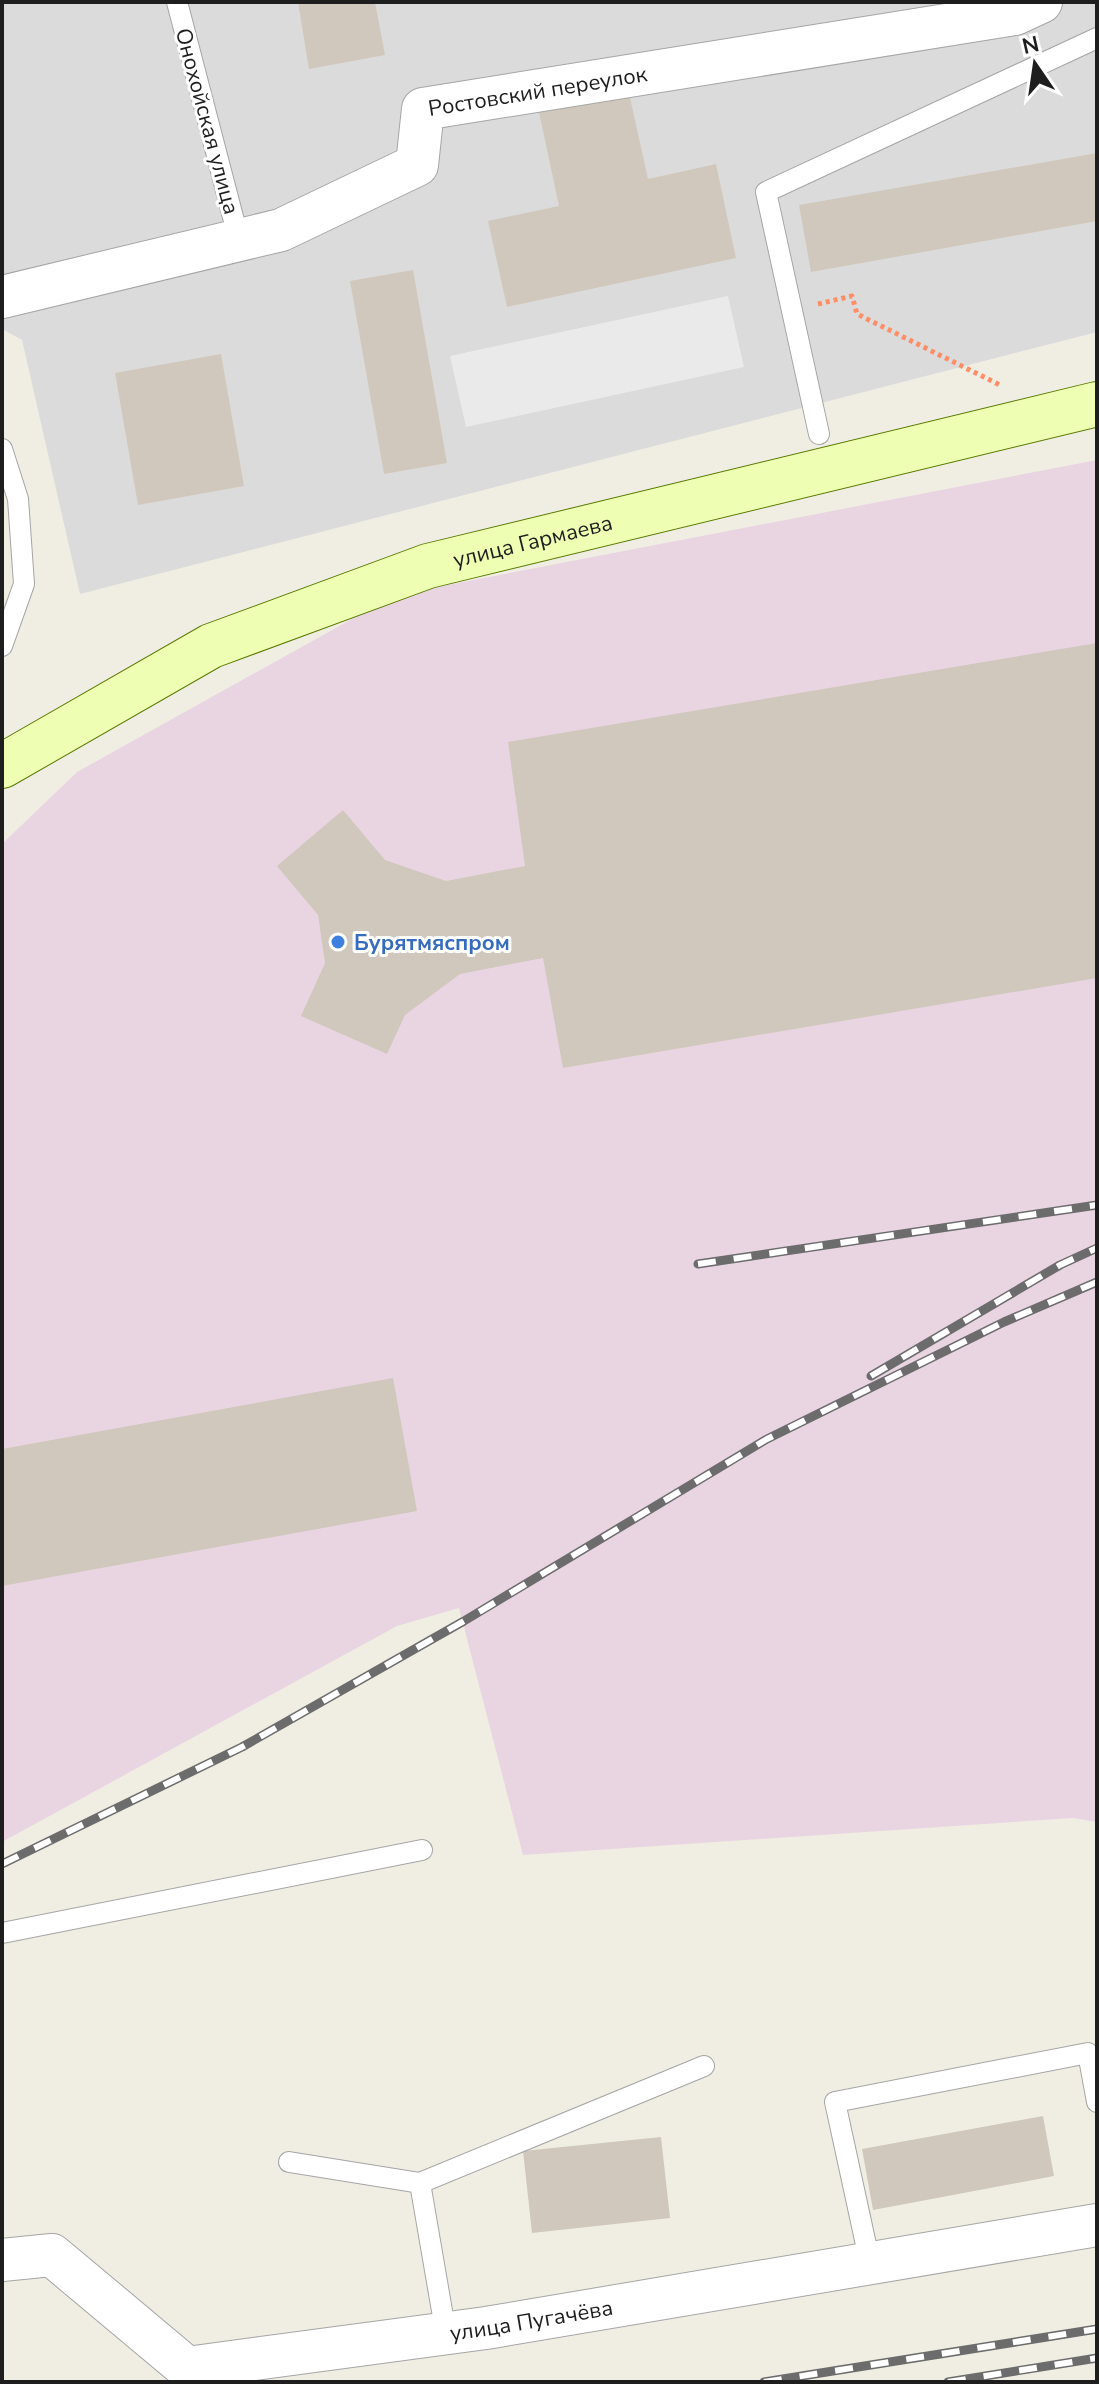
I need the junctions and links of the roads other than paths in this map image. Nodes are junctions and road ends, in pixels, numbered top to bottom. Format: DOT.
graph roads {
  1 [pos="177,2"];
  2 [pos="1041,2"];
  3 [pos="1097,38"];
  4 [pos="239,240"];
  5 [pos="2,297"];
  6 [pos="1097,404"];
  7 [pos="819,434"];
  8 [pos="2,449"];
  9 [pos="2,646"];
  10 [pos="2,766"];
  11 [pos="422,1850"];
  12 [pos="2,1933"];
  13 [pos="704,2066"];
  14 [pos="1097,2102"];
  15 [pos="289,2162"];
  16 [pos="420,2183"];
  17 [pos="1097,2225"];
  18 [pos="2,2260"];
  19 [pos="870,2263"];
  20 [pos="446,2334"];
  1 -- 4 [label="lane, Онохойская улица"];
  2 -- 4 [label="street, Ростовский переулок"];
  3 -- 7 [label="lane"];
  4 -- 5 [label="street, Ростовский переулок"];
  6 -- 10 [label="street, улица Гармаева"];
  8 -- 9 [label="lane"];
  11 -- 12 [label="lane"];
  13 -- 16 [label="lane"];
  14 -- 19 [label="lane"];
  15 -- 16 [label="lane"];
  16 -- 20 [label="lane"];
  17 -- 19 [label="street, улица Пугачёва"];
  18 -- 20 [label="street, улица Пугачёва"];
  19 -- 20 [label="street, улица Пугачёва"];
}
